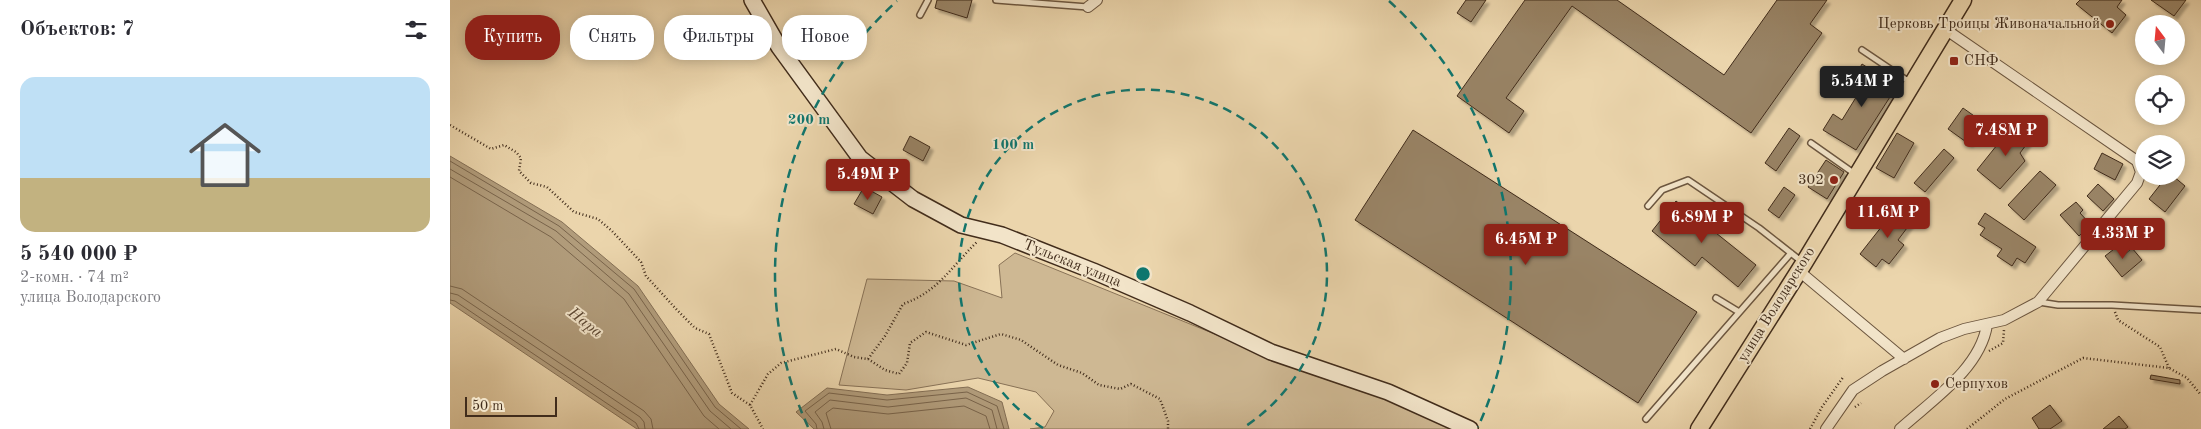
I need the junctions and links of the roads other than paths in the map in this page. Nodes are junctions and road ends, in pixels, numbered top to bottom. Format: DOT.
graph roads {
  1 [pos="752,0"];
  2 [pos="928,0"];
  3 [pos="996,0"];
  4 [pos="1097,0"];
  5 [pos="1963,0"];
  6 [pos="1088,7"];
  7 [pos="920,15"];
  8 [pos="1945,29"];
  9 [pos="1862,50"];
  10 [pos="1911,83"];
  11 [pos="1811,143"];
  12 [pos="1858,175"];
  13 [pos="1648,206"];
  14 [pos="1798,262"];
  15 [pos="1716,298"];
  16 [pos="2038,302"];
  17 [pos="2201,310"];
  18 [pos="1739,312"];
  19 [pos="1987,325"];
  20 [pos="1904,359"];
  21 [pos="1646,419"];
  22 [pos="1470,429"];
  23 [pos="1699,429"];
  24 [pos="1826,429"];
  25 [pos="1900,429"];
  1 -- 22 [label="street, Тульская улица"];
  2 -- 7 [label="lane"];
  3 -- 6 [label="lane"];
  4 -- 6 [label="street"];
  5 -- 8 [label="main road, улица Володарского"];
  8 -- 10 [label="main road, улица Володарского"];
  8 -- 16 [label="street"];
  9 -- 10 [label="lane"];
  10 -- 12 [label="main road, улица Володарского"];
  11 -- 12 [label="lane"];
  12 -- 14 [label="main road, улица Володарского"];
  13 -- 14 [label="lane"];
  14 -- 18 [label="lane"];
  14 -- 20 [label="street"];
  14 -- 23 [label="main road, улица Володарского"];
  15 -- 18 [label="lane"];
  16 -- 17 [label="lane"];
  16 -- 19 [label="street"];
  18 -- 21 [label="lane"];
  19 -- 20 [label="street"];
  19 -- 25 [label="street"];
  20 -- 24 [label="street"];
}
